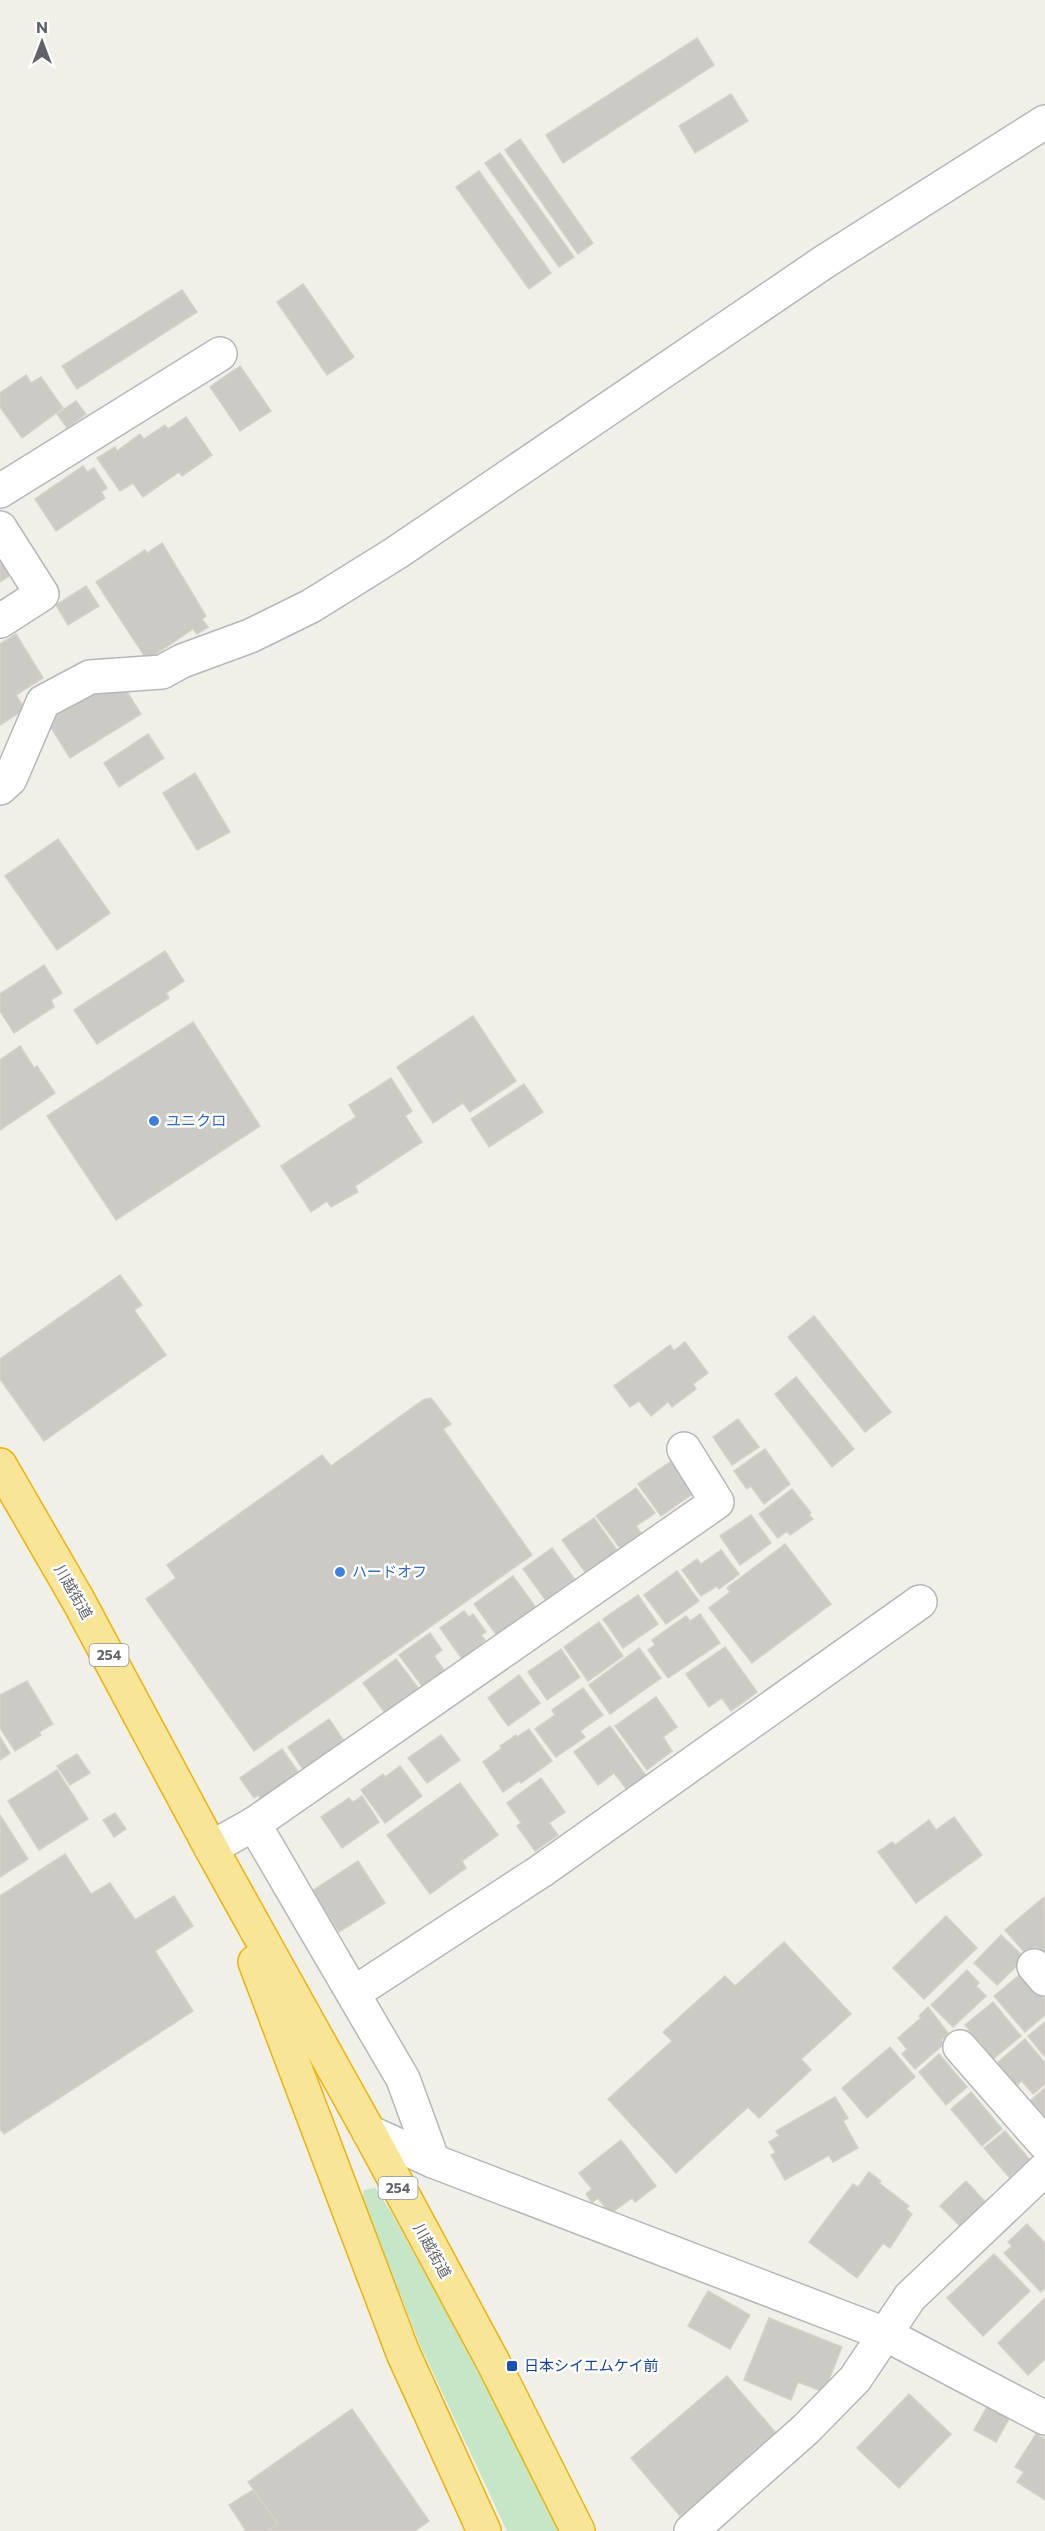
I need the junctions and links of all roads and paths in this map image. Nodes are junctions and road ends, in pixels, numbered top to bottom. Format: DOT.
graph roads {
  1 [pos="1045,122"];
  2 [pos="220,354"];
  3 [pos="0,491"];
  4 [pos="0,528"];
  5 [pos="0,621"];
  6 [pos="0,788"];
  7 [pos="684,1449"];
  8 [pos="0,1465"];
  9 [pos="920,1602"];
  10 [pos="254,1824"];
  11 [pos="211,1848"];
  12 [pos="354,1993"];
  13 [pos="960,2046"];
  14 [pos="369,2132"];
  15 [pos="1045,2144"];
  16 [pos="434,2161"];
  17 [pos="1045,2169"];
  18 [pos="885,2334"];
  19 [pos="1045,2418"];
  20 [pos="484,2531"];
  21 [pos="578,2531"];
  22 [pos="691,2531"];
  1 -- 6 [label="street"];
  2 -- 3 [label="street"];
  4 -- 5 [label="street"];
  7 -- 10 [label="street"];
  8 -- 11 [label="highway, 川越街道 / 254"];
  9 -- 12 [label="street"];
  10 -- 11 [label="street"];
  10 -- 12 [label="street"];
  11 -- 14 [label="highway, 川越街道 / 254"];
  11 -- 20 [label="highway, 川越街道 / 254"];
  12 -- 16 [label="street"];
  13 -- 15 [label="street"];
  14 -- 16 [label="street"];
  14 -- 21 [label="highway, 川越街道 / 254"];
  16 -- 18 [label="street"];
  17 -- 18 [label="street"];
  18 -- 19 [label="street"];
  18 -- 22 [label="street"];
}
